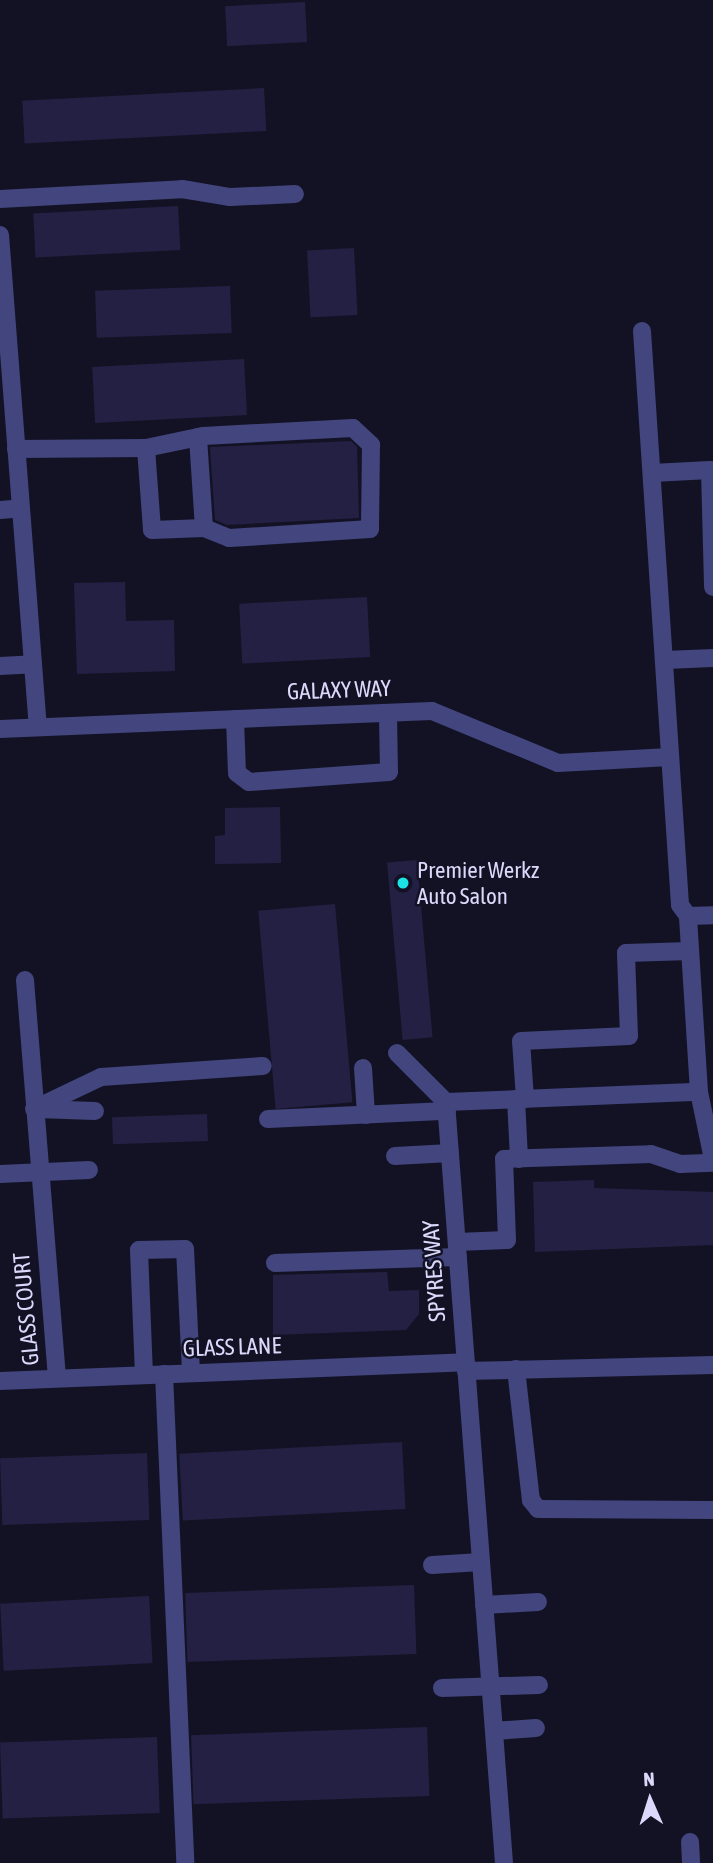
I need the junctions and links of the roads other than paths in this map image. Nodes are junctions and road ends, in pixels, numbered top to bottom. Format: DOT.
graph roads {
  1 [pos="295,194"];
  2 [pos="0,199"];
  3 [pos="0,235"];
  4 [pos="642,331"];
  5 [pos="5,370"];
  6 [pos="198,437"];
  7 [pos="146,447"];
  8 [pos="16,449"];
  9 [pos="712,470"];
  10 [pos="652,473"];
  11 [pos="21,508"];
  12 [pos="0,509"];
  13 [pos="204,527"];
  14 [pos="713,587"];
  15 [pos="713,658"];
  16 [pos="665,660"];
  17 [pos="33,664"];
  18 [pos="0,666"];
  19 [pos="388,713"];
  20 [pos="235,719"];
  21 [pos="38,727"];
  22 [pos="0,729"];
  23 [pos="670,757"];
  24 [pos="713,915"];
  25 [pos="688,916"];
  26 [pos="690,951"];
  27 [pos="25,980"];
  28 [pos="397,1053"];
  29 [pos="263,1066"];
  30 [pos="363,1068"];
  31 [pos="699,1092"];
  32 [pos="520,1099"];
  33 [pos="446,1107"];
  34 [pos="34,1109"];
  35 [pos="96,1111"];
  36 [pos="366,1115"];
  37 [pos="268,1119"];
  38 [pos="450,1153"];
  39 [pos="395,1156"];
  40 [pos="519,1158"];
  41 [pos="713,1161"];
  42 [pos="89,1170"];
  43 [pos="39,1172"];
  44 [pos="0,1174"];
  45 [pos="457,1249"];
  46 [pos="275,1264"];
  47 [pos="713,1365"];
  48 [pos="466,1366"];
  49 [pos="516,1370"];
  50 [pos="191,1373"];
  51 [pos="164,1374"];
  52 [pos="144,1375"];
  53 [pos="57,1378"];
  54 [pos="0,1381"];
  55 [pos="713,1510"];
  56 [pos="481,1562"];
  57 [pos="432,1565"];
  58 [pos="538,1602"];
  59 [pos="484,1605"];
  60 [pos="540,1685"];
  61 [pos="490,1687"];
  62 [pos="442,1688"];
  63 [pos="536,1728"];
  64 [pos="494,1731"];
  65 [pos="690,1842"];
  66 [pos="186,1863"];
  67 [pos="504,1863"];
  68 [pos="691,1863"];
  1 -- 2 [label="street"];
  3 -- 5 [label="street"];
  4 -- 10 [label="street"];
  5 -- 8 [label="street"];
  6 -- 7 [label="street"];
  6 -- 13 [label="street"];
  6 -- 13 [label="street"];
  7 -- 8 [label="street"];
  7 -- 13 [label="street"];
  8 -- 11 [label="street"];
  9 -- 10 [label="street"];
  9 -- 14 [label="street"];
  10 -- 16 [label="street"];
  11 -- 12 [label="street"];
  11 -- 17 [label="street"];
  15 -- 16 [label="street"];
  16 -- 23 [label="street"];
  17 -- 18 [label="street"];
  17 -- 21 [label="street"];
  19 -- 20 [label="street, GALAXY WAY"];
  19 -- 20 [label="street"];
  19 -- 23 [label="street, GALAXY WAY"];
  20 -- 21 [label="street, GALAXY WAY"];
  21 -- 22 [label="street, GALAXY WAY"];
  23 -- 25 [label="street"];
  24 -- 25 [label="street"];
  25 -- 26 [label="street"];
  26 -- 31 [label="street"];
  26 -- 32 [label="street"];
  27 -- 34 [label="street, GLASS COURT"];
  28 -- 33 [label="street"];
  29 -- 34 [label="street"];
  30 -- 36 [label="street"];
  31 -- 32 [label="street"];
  31 -- 41 [label="street"];
  32 -- 33 [label="street"];
  32 -- 40 [label="street"];
  33 -- 36 [label="street"];
  33 -- 38 [label="street, SPYRES WAY"];
  34 -- 35 [label="street"];
  34 -- 43 [label="street, GLASS COURT"];
  36 -- 37 [label="street"];
  38 -- 39 [label="street"];
  38 -- 45 [label="street, SPYRES WAY"];
  40 -- 41 [label="street"];
  40 -- 45 [label="street"];
  42 -- 43 [label="street"];
  43 -- 44 [label="street"];
  43 -- 53 [label="street, GLASS COURT"];
  45 -- 46 [label="street"];
  45 -- 48 [label="street, SPYRES WAY"];
  47 -- 49 [label="street, GLASS LANE"];
  48 -- 49 [label="street, GLASS LANE"];
  48 -- 50 [label="street, GLASS LANE"];
  48 -- 56 [label="street, SPYRES WAY"];
  49 -- 55 [label="street"];
  50 -- 51 [label="street, GLASS LANE"];
  50 -- 52 [label="street"];
  51 -- 52 [label="street, GLASS LANE"];
  51 -- 66 [label="street"];
  52 -- 53 [label="street, GLASS LANE"];
  53 -- 54 [label="street, GLASS LANE"];
  56 -- 57 [label="street"];
  56 -- 59 [label="street, SPYRES WAY"];
  58 -- 59 [label="street"];
  59 -- 61 [label="street, SPYRES WAY"];
  60 -- 61 [label="street"];
  61 -- 62 [label="street"];
  61 -- 64 [label="street, SPYRES WAY"];
  63 -- 64 [label="street"];
  64 -- 67 [label="street, SPYRES WAY"];
  65 -- 68 [label="street"];
}
